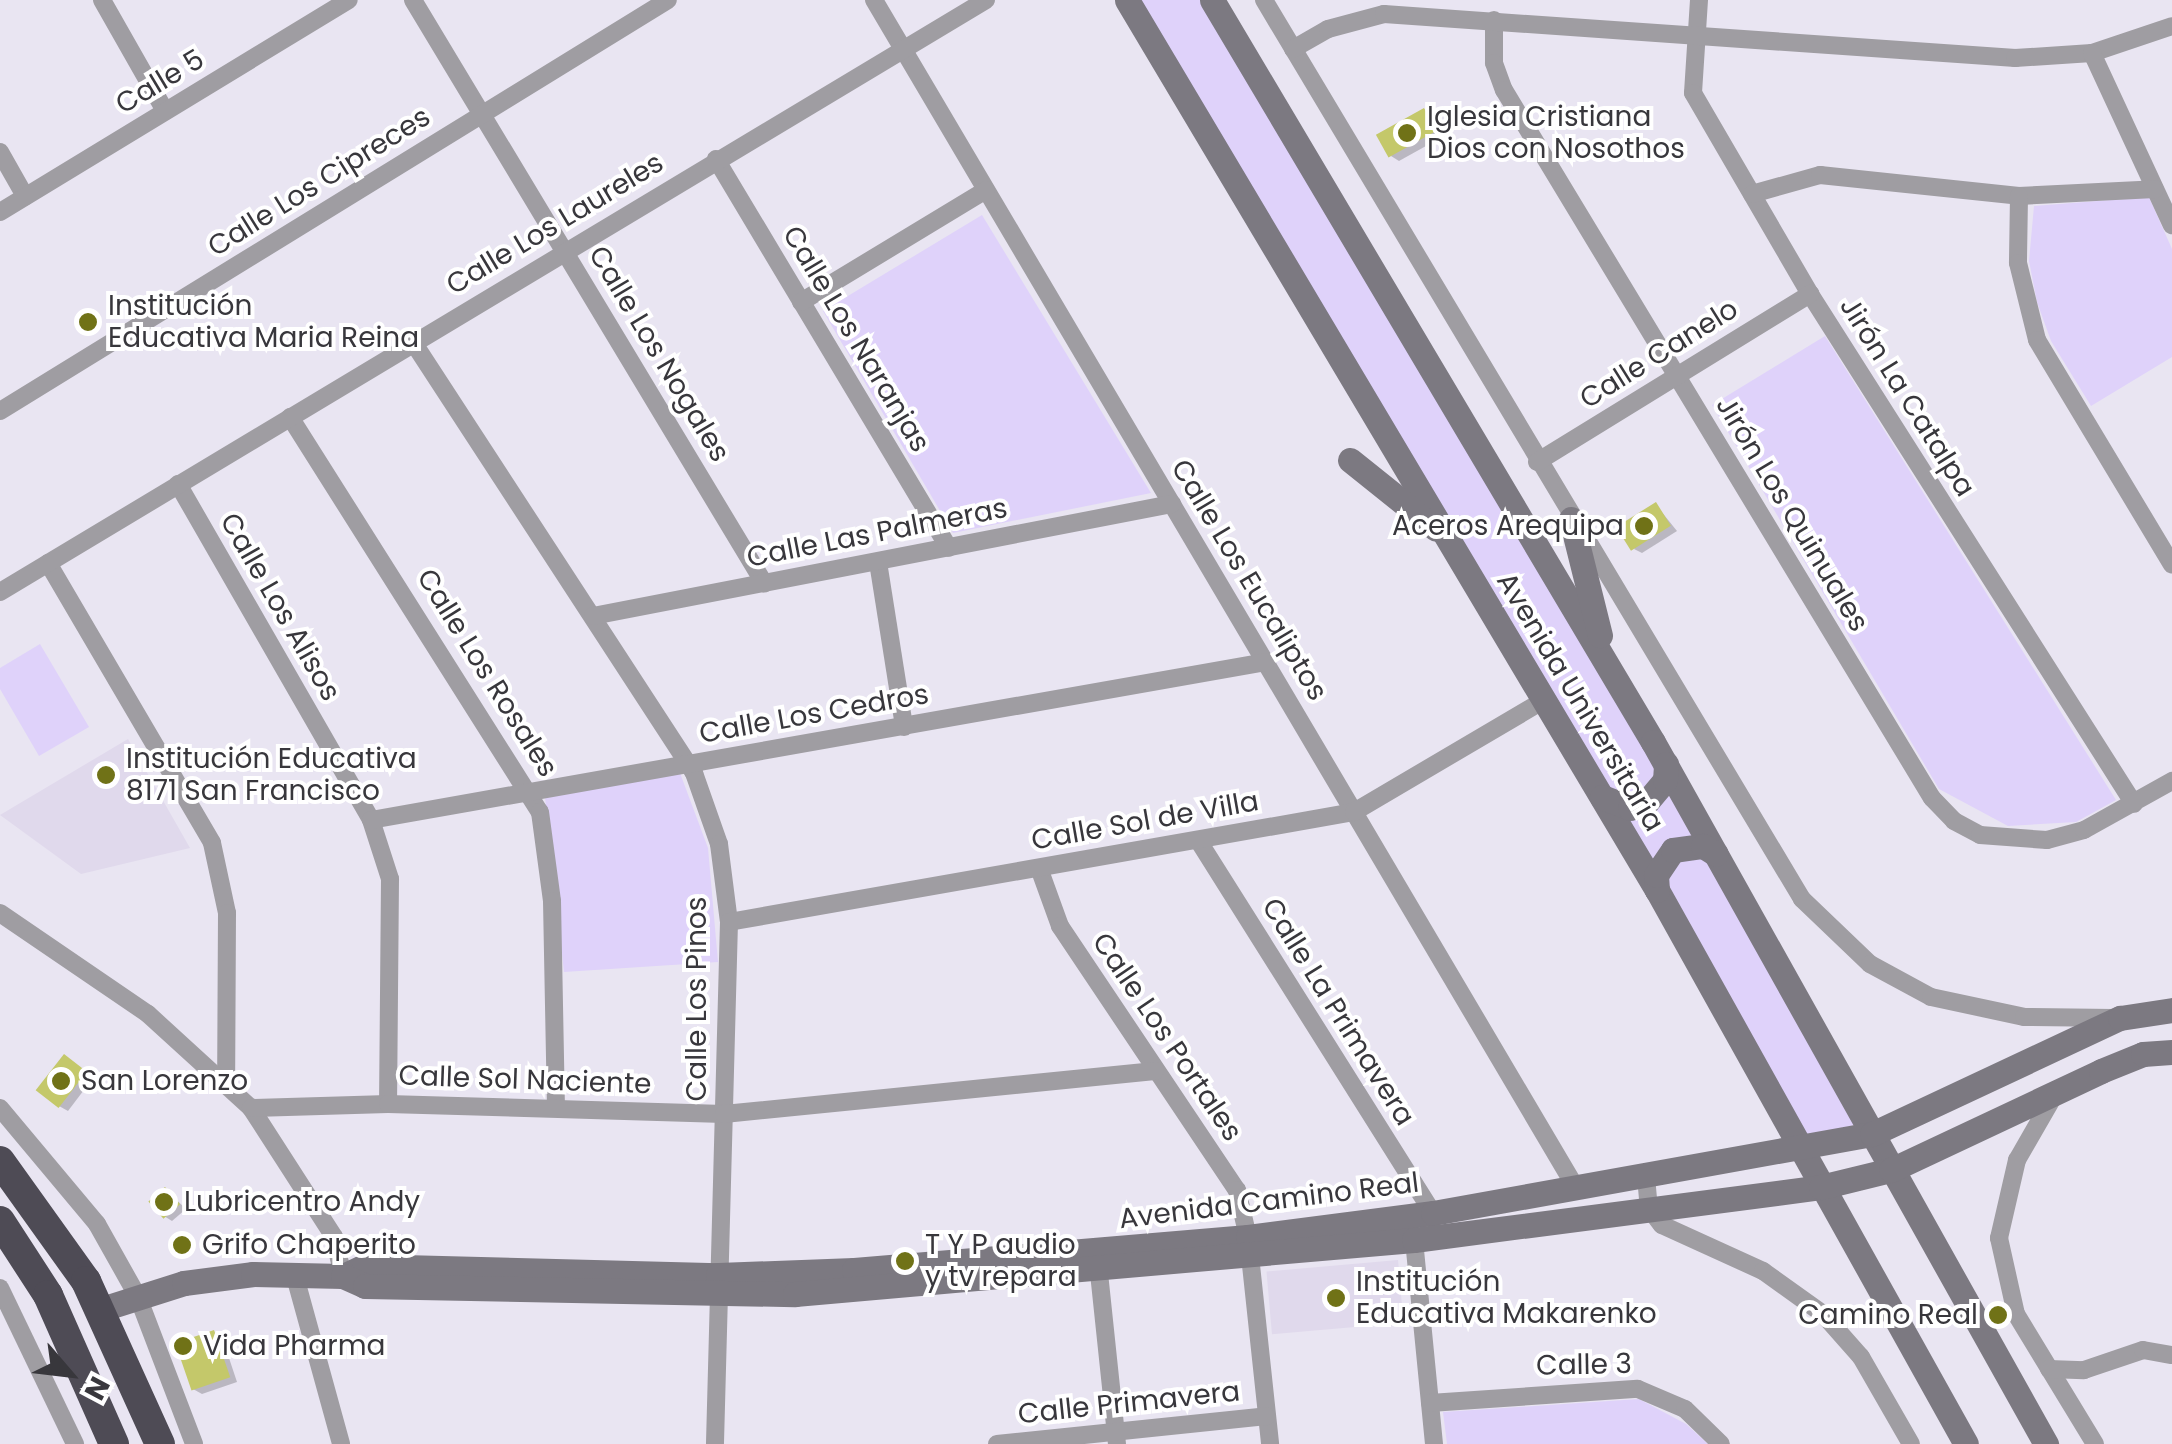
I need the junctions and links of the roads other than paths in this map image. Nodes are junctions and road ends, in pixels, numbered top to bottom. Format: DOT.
graph roads {
  1 [pos="102,0"];
  2 [pos="349,0"];
  3 [pos="414,0"];
  4 [pos="668,0"];
  5 [pos="874,0"];
  6 [pos="986,0"];
  7 [pos="1127,0"];
  8 [pos="1212,0"];
  9 [pos="1264,0"];
  10 [pos="1699,0"];
  11 [pos="1494,20"];
  12 [pos="2172,26"];
  13 [pos="1694,36"];
  14 [pos="902,47"];
  15 [pos="1293,49"];
  16 [pos="2092,52"];
  17 [pos="165,111"];
  18 [pos="482,114"];
  19 [pos="0,152"];
  20 [pos="716,160"];
  21 [pos="2156,189"];
  22 [pos="986,190"];
  23 [pos="1752,194"];
  24 [pos="25,196"];
  25 [pos="2018,196"];
  26 [pos="0,212"];
  27 [pos="2172,226"];
  28 [pos="564,251"];
  29 [pos="1810,294"];
  30 [pos="802,302"];
  31 [pos="413,342"];
  32 [pos="1677,375"];
  33 [pos="0,411"];
  34 [pos="290,417"];
  35 [pos="1350,460"];
  36 [pos="1537,462"];
  37 [pos="178,484"];
  38 [pos="1172,504"];
  39 [pos="1571,519"];
  40 [pos="1450,540"];
  41 [pos="949,548"];
  42 [pos="878,562"];
  43 [pos="48,564"];
  44 [pos="2172,565"];
  45 [pos="764,583"];
  46 [pos="0,592"];
  47 [pos="593,616"];
  48 [pos="1265,662"];
  49 [pos="1607,664"];
  50 [pos="1544,700"];
  51 [pos="904,726"];
  52 [pos="689,764"];
  53 [pos="1666,764"];
  54 [pos="2172,780"];
  55 [pos="532,792"];
  56 [pos="1602,797"];
  57 [pos="2134,804"];
  58 [pos="1354,812"];
  59 [pos="372,820"];
  60 [pos="1198,840"];
  61 [pos="1716,854"];
  62 [pos="1039,868"];
  63 [pos="1657,890"];
  64 [pos="0,913"];
  65 [pos="729,922"];
  66 [pos="2172,1010"];
  67 [pos="2120,1018"];
  68 [pos="2172,1018"];
  69 [pos="2172,1052"];
  70 [pos="2143,1054"];
  71 [pos="1155,1072"];
  72 [pos="226,1081"];
  73 [pos="2054,1094"];
  74 [pos="388,1104"];
  75 [pos="0,1108"];
  76 [pos="251,1108"];
  77 [pos="556,1108"];
  78 [pos="724,1114"];
  79 [pos="1872,1134"];
  80 [pos="1798,1150"];
  81 [pos="0,1161"];
  82 [pos="1892,1170"];
  83 [pos="1646,1176"];
  84 [pos="1820,1187"];
  85 [pos="1576,1188"];
  86 [pos="1650,1208"];
  87 [pos="1434,1213"];
  88 [pos="0,1222"];
  89 [pos="1414,1240"];
  90 [pos="1249,1247"];
  91 [pos="1099,1272"];
  92 [pos="294,1273"];
  93 [pos="343,1276"];
  94 [pos="717,1285"];
  95 [pos="0,1288"];
  96 [pos="138,1297"];
  97 [pos="102,1309"];
  98 [pos="2172,1355"];
  99 [pos="2049,1368"];
  100 [pos="1430,1403"];
  101 [pos="1267,1416"];
  102 [pos="1117,1439"];
  103 [pos="2043,1441"];
  104 [pos="75,1444"];
  105 [pos="114,1444"];
  106 [pos="160,1444"];
  107 [pos="194,1444"];
  108 [pos="340,1444"];
  109 [pos="715,1444"];
  110 [pos="998,1444"];
  111 [pos="1270,1444"];
  112 [pos="1434,1444"];
  113 [pos="1722,1444"];
  114 [pos="1911,1444"];
  115 [pos="1966,1444"];
  116 [pos="2094,1444"];
  1 -- 17 [label="street"];
  2 -- 17 [label="street, Calle 5"];
  3 -- 18 [label="street, Calle Los Nogales"];
  4 -- 18 [label="street, Calle Los Cipreces"];
  5 -- 14 [label="street, Calle Los Eucaliptos"];
  6 -- 14 [label="street, Calle Los Laureles"];
  7 -- 40 [label="main road, Avenida Universitaria"];
  8 -- 49 [label="main road, Avenida Universitaria"];
  9 -- 15 [label="street"];
  10 -- 13 [label="street, Jirón La Catalpa"];
  11 -- 13 [label="street"];
  11 -- 15 [label="street"];
  11 -- 32 [label="street, Jirón Los Quinuales"];
  12 -- 16 [label="street"];
  13 -- 16 [label="street"];
  13 -- 23 [label="street, Jirón La Catalpa"];
  14 -- 20 [label="street, Calle Los Laureles"];
  14 -- 22 [label="street, Calle Los Eucaliptos"];
  15 -- 36 [label="street"];
  16 -- 21 [label="street"];
  17 -- 24 [label="street, Calle 5"];
  18 -- 28 [label="street, Calle Los Nogales"];
  18 -- 33 [label="street, Calle Los Cipreces"];
  19 -- 24 [label="street"];
  20 -- 28 [label="street, Calle Los Laureles"];
  20 -- 30 [label="street, Calle Los Naranjas"];
  21 -- 25 [label="street"];
  21 -- 27 [label="street"];
  22 -- 30 [label="street"];
  22 -- 38 [label="street, Calle Los Eucaliptos"];
  23 -- 25 [label="street"];
  23 -- 29 [label="street, Jirón La Catalpa"];
  24 -- 26 [label="street, Calle 5"];
  25 -- 44 [label="street"];
  28 -- 31 [label="street, Calle Los Laureles"];
  28 -- 45 [label="street, Calle Los Nogales"];
  29 -- 32 [label="street, Calle Canelo"];
  29 -- 57 [label="street, Jirón La Catalpa"];
  30 -- 41 [label="street, Calle Los Naranjas"];
  31 -- 34 [label="street, Calle Los Laureles"];
  31 -- 47 [label="street, Calle Los Pinos"];
  32 -- 36 [label="street, Calle Canelo"];
  32 -- 57 [label="street, Jirón Los Quinuales"];
  34 -- 37 [label="street, Calle Los Laureles"];
  34 -- 55 [label="street, Calle Los Rosales"];
  35 -- 40 [label="main road"];
  36 -- 39 [label="street"];
  37 -- 43 [label="street, Calle Los Laureles"];
  37 -- 59 [label="street, Calle Los Alisos"];
  38 -- 41 [label="street, Calle Las Palmeras"];
  38 -- 48 [label="street, Calle Los Eucaliptos"];
  39 -- 49 [label="main road"];
  39 -- 67 [label="street"];
  40 -- 50 [label="main road, Avenida Universitaria"];
  41 -- 42 [label="street, Calle Las Palmeras"];
  42 -- 45 [label="street, Calle Las Palmeras"];
  42 -- 51 [label="street"];
  43 -- 46 [label="street, Calle Los Laureles"];
  43 -- 72 [label="street"];
  45 -- 47 [label="street, Calle Las Palmeras"];
  47 -- 52 [label="street, Calle Los Pinos"];
  48 -- 51 [label="street, Calle Los Cedros"];
  48 -- 58 [label="street, Calle Los Eucaliptos"];
  49 -- 53 [label="main road, Avenida Universitaria"];
  50 -- 56 [label="main road, Avenida Universitaria"];
  50 -- 58 [label="street, Calle Sol de Villa"];
  51 -- 52 [label="street, Calle Los Cedros"];
  52 -- 55 [label="street, Calle Los Cedros"];
  52 -- 65 [label="street, Calle Los Pinos"];
  53 -- 56 [label="main road"];
  53 -- 61 [label="main road, Avenida Universitaria"];
  54 -- 57 [label="street, Jirón Los Quinuales"];
  55 -- 59 [label="street, Calle Los Cedros"];
  55 -- 77 [label="street, Calle Los Rosales"];
  56 -- 63 [label="main road, Avenida Universitaria"];
  58 -- 60 [label="street, Calle Sol de Villa"];
  58 -- 85 [label="street, Calle Los Eucaliptos"];
  59 -- 74 [label="street, Calle Los Alisos"];
  60 -- 62 [label="street, Calle Sol de Villa"];
  60 -- 87 [label="street, Calle La Primavera"];
  61 -- 63 [label="main road"];
  61 -- 79 [label="main road, Avenida Universitaria"];
  62 -- 65 [label="street, Calle Sol de Villa"];
  62 -- 71 [label="street, Calle Los Portales"];
  63 -- 80 [label="main road, Avenida Universitaria"];
  64 -- 72 [label="street"];
  65 -- 78 [label="street, Calle Los Pinos"];
  66 -- 67 [label="main road, Avenida Camino Real"];
  67 -- 79 [label="main road, Avenida Camino Real"];
  68 -- 70 [label="main road"];
  69 -- 70 [label="main road, Avenida Camino Real"];
  70 -- 73 [label="main road, Avenida Camino Real"];
  71 -- 78 [label="street, Calle Sol Naciente"];
  71 -- 90 [label="street, Calle Los Portales"];
  72 -- 76 [label="street"];
  73 -- 82 [label="main road, Avenida Camino Real"];
  73 -- 99 [label="street"];
  74 -- 76 [label="street, Calle Sol Naciente"];
  74 -- 77 [label="street, Calle Sol Naciente"];
  75 -- 96 [label="street"];
  76 -- 93 [label="street"];
  77 -- 78 [label="street, Calle Sol Naciente"];
  78 -- 94 [label="street, Calle Los Pinos"];
  79 -- 80 [label="main road, Avenida Camino Real"];
  79 -- 82 [label="main road, Avenida Universitaria"];
  80 -- 83 [label="main road, Avenida Camino Real"];
  80 -- 84 [label="main road, Avenida Universitaria"];
  81 -- 97 [label="highway"];
  82 -- 84 [label="main road, Avenida Camino Real"];
  82 -- 103 [label="main road, Avenida Universitaria"];
  83 -- 85 [label="main road, Avenida Camino Real"];
  83 -- 86 [label="street"];
  84 -- 86 [label="main road, Avenida Camino Real"];
  84 -- 115 [label="main road, Avenida Universitaria"];
  85 -- 87 [label="main road, Avenida Camino Real"];
  86 -- 89 [label="main road, Avenida Camino Real"];
  86 -- 114 [label="street"];
  87 -- 90 [label="main road, Avenida Camino Real"];
  88 -- 105 [label="highway"];
  89 -- 90 [label="main road, Avenida Camino Real"];
  89 -- 100 [label="street"];
  90 -- 91 [label="main road, Avenida Camino Real"];
  90 -- 94 [label="main road, Avenida Camino Real"];
  90 -- 101 [label="street, Calle Los Portales"];
  91 -- 94 [label="main road, Avenida Camino Real"];
  91 -- 102 [label="street"];
  92 -- 93 [label="main road, Avenida Camino Real"];
  92 -- 96 [label="main road, Avenida Camino Real"];
  92 -- 108 [label="street"];
  93 -- 94 [label="main road, Avenida Camino Real"];
  94 -- 109 [label="street, Calle Los Pinos"];
  95 -- 104 [label="street"];
  96 -- 97 [label="main road, Avenida Camino Real"];
  96 -- 107 [label="street"];
  97 -- 106 [label="highway"];
  98 -- 99 [label="street"];
  99 -- 116 [label="street"];
  100 -- 112 [label="street"];
  100 -- 113 [label="street, Calle 3"];
  101 -- 102 [label="street, Calle Primavera"];
  101 -- 111 [label="street, Calle Los Portales"];
  102 -- 110 [label="street, Calle Primavera"];
}
